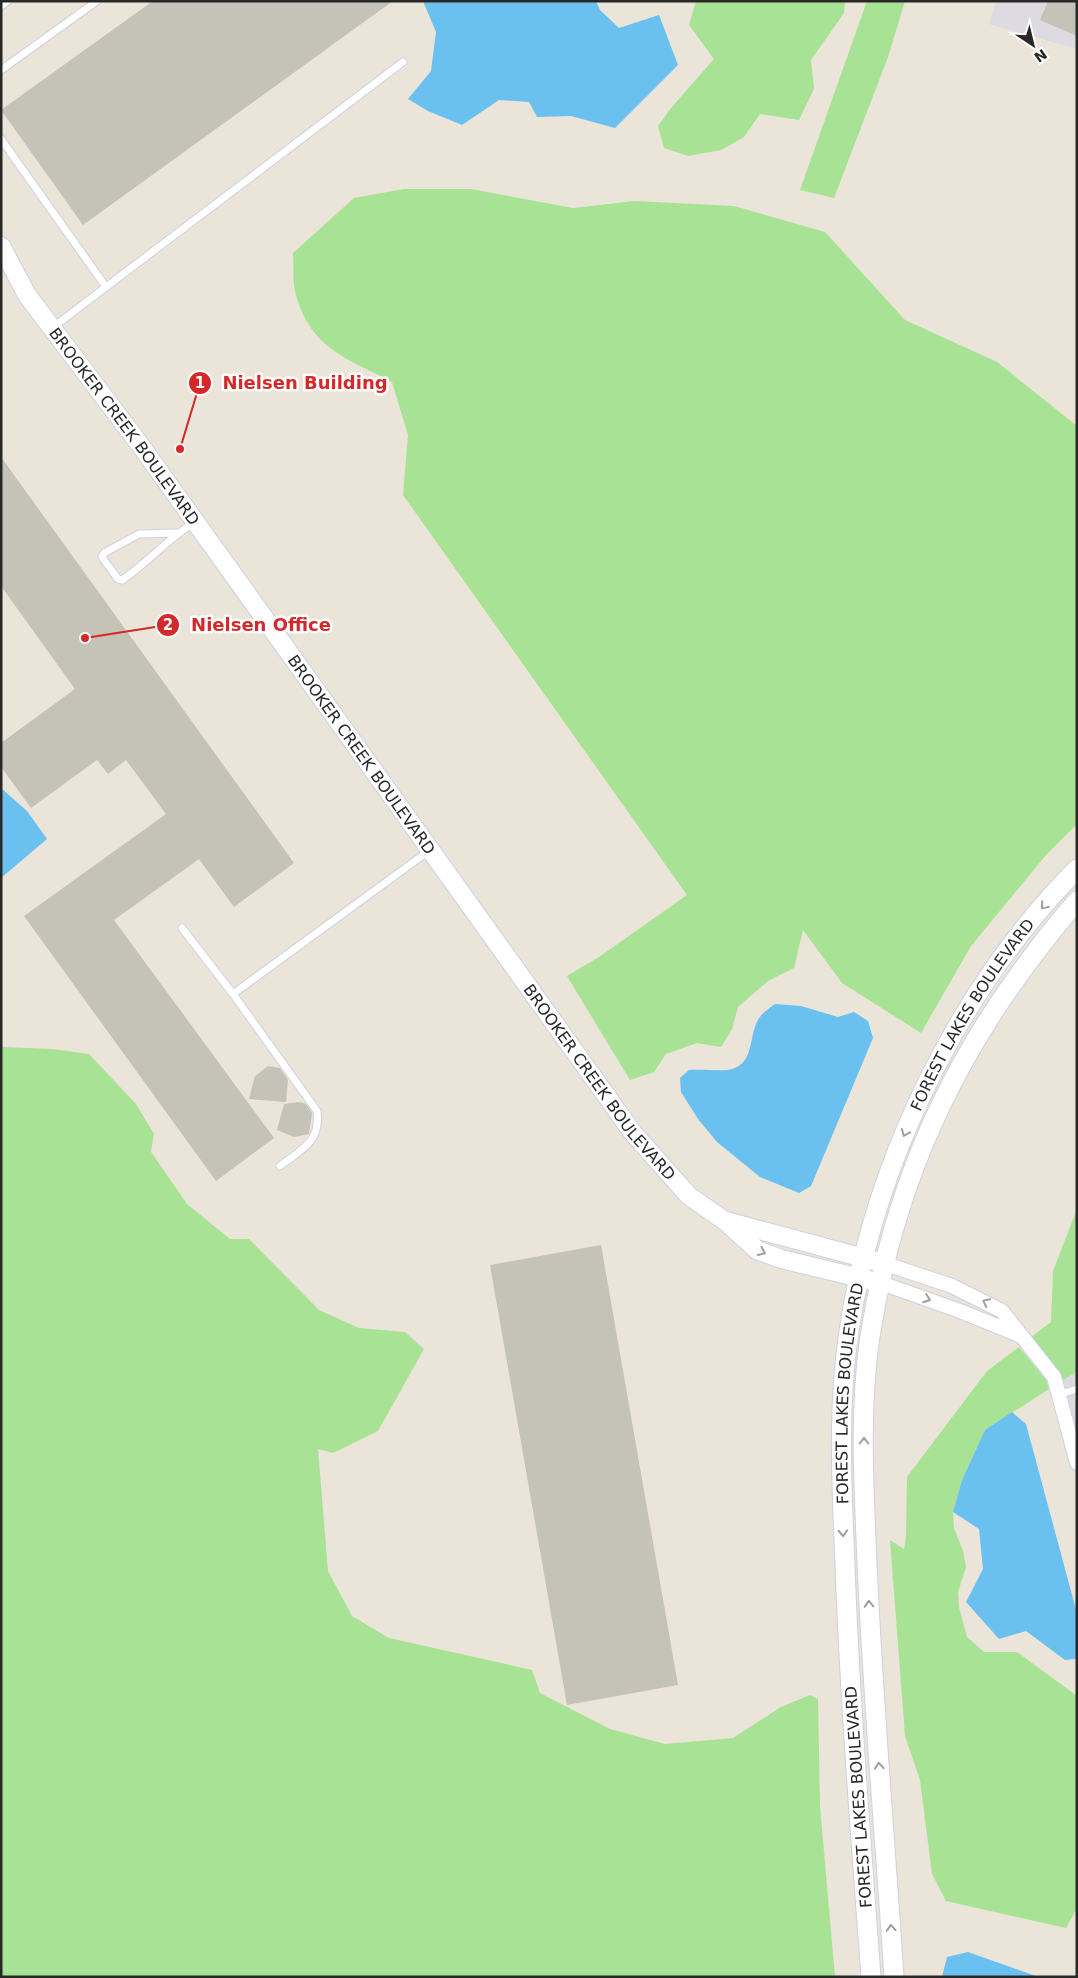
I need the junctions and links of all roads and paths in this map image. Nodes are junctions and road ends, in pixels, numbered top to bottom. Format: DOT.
graph roads {
  1 [pos="8,1"];
  2 [pos="97,1"];
  3 [pos="1,6"];
  4 [pos="403,62"];
  5 [pos="1,70"];
  6 [pos="1,139"];
  7 [pos="1,246"];
  8 [pos="106,286"];
  9 [pos="52,328"];
  10 [pos="195,521"];
  11 [pos="176,533"];
  12 [pos="430,850"];
  13 [pos="1077,870"];
  14 [pos="1077,901"];
  15 [pos="182,928"];
  16 [pos="233,994"];
  17 [pos="280,1166"];
  18 [pos="725,1221"];
  19 [pos="864,1258"];
  20 [pos="886,1264"];
  21 [pos="859,1277"];
  22 [pos="881,1283"];
  23 [pos="1019,1335"];
  24 [pos="1077,1389"];
  25 [pos="1058,1395"];
  26 [pos="1077,1463"];
  27 [pos="871,1977"];
  28 [pos="894,1977"];
  1 -- 3 [label="lane"];
  2 -- 5 [label="lane"];
  4 -- 8 [label="lane"];
  6 -- 8 [label="lane"];
  7 -- 9 [label="street, BROOKER CREEK BOULEVARD"];
  8 -- 9 [label="lane"];
  9 -- 10 [label="street, BROOKER CREEK BOULEVARD"];
  10 -- 11 [label="lane"];
  10 -- 12 [label="street, BROOKER CREEK BOULEVARD"];
  11 -- 11 [label="lane"];
  12 -- 16 [label="lane"];
  12 -- 18 [label="street, BROOKER CREEK BOULEVARD"];
  13 -- 19 [label="main road, FOREST LAKES BOULEVARD, one-way"];
  14 -- 20 [label="main road, FOREST LAKES BOULEVARD"];
  15 -- 16 [label="lane"];
  16 -- 17 [label="lane"];
  18 -- 19 [label="street, BROOKER CREEK BOULEVARD"];
  18 -- 21 [label="street, BROOKER CREEK BOULEVARD, one-way"];
  19 -- 20 [label="street, BROOKER CREEK BOULEVARD"];
  19 -- 21 [label="main road, FOREST LAKES BOULEVARD"];
  20 -- 22 [label="main road, FOREST LAKES BOULEVARD"];
  23 -- 20 [label="street, BROOKER CREEK BOULEVARD, one-way"];
  21 -- 22 [label="street, BROOKER CREEK BOULEVARD"];
  21 -- 27 [label="main road, FOREST LAKES BOULEVARD, one-way"];
  22 -- 23 [label="street, BROOKER CREEK BOULEVARD, one-way"];
  28 -- 22 [label="main road, FOREST LAKES BOULEVARD, one-way"];
  23 -- 25 [label="street, BROOKER CREEK BOULEVARD"];
  24 -- 25 [label="lane"];
  25 -- 26 [label="street, BROOKER CREEK BOULEVARD"];
}
